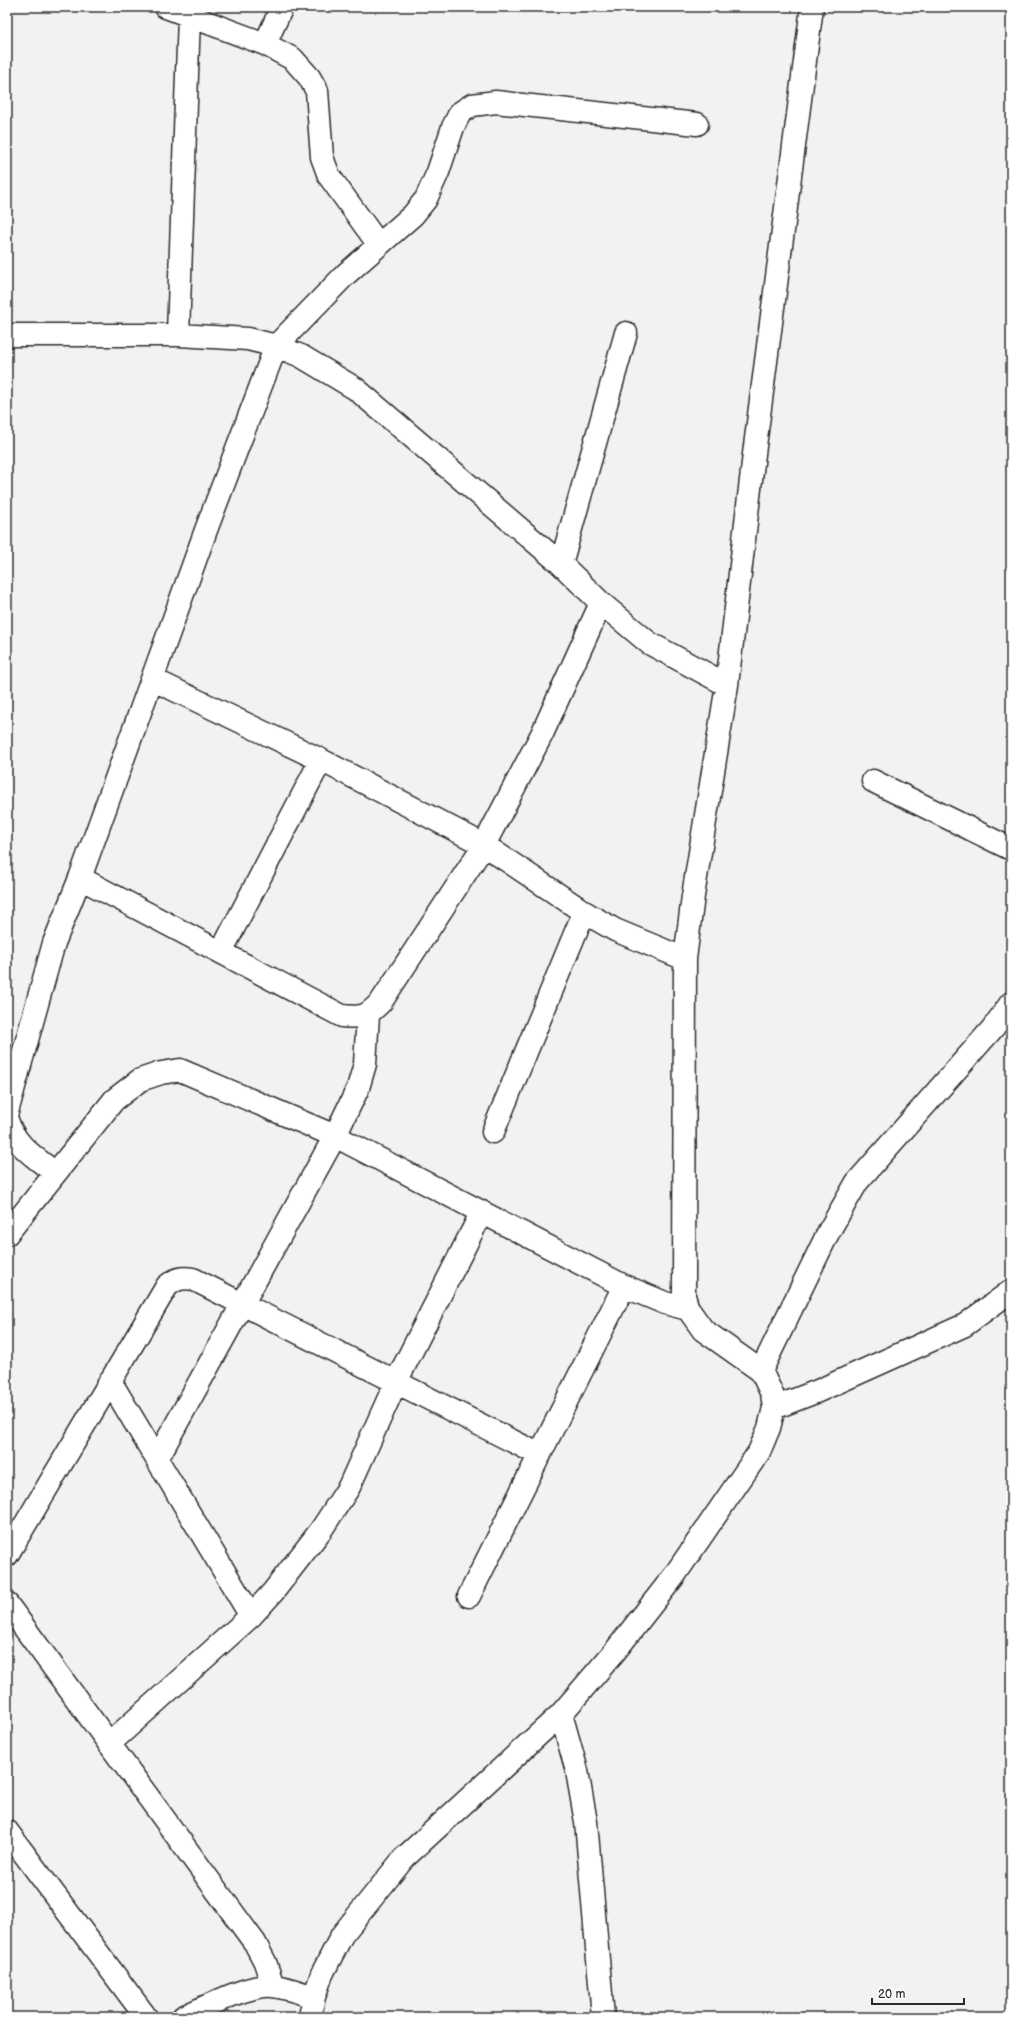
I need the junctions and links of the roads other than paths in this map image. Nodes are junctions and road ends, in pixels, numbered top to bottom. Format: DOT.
graph roads {
  1 [pos="166,7"];
  2 [pos="282,7"];
  3 [pos="812,7"];
  4 [pos="189,16"];
  5 [pos="265,44"];
  6 [pos="697,124"];
  7 [pos="379,245"];
  8 [pos="626,333"];
  9 [pos="7,335"];
  10 [pos="178,335"];
  11 [pos="276,346"];
  12 [pos="561,564"];
  13 [pos="601,603"];
  14 [pos="152,679"];
  15 [pos="727,685"];
  16 [pos="320,760"];
  17 [pos="873,781"];
  18 [pos="484,845"];
  19 [pos="1011,849"];
  20 [pos="80,878"];
  21 [pos="584,912"];
  22 [pos="221,952"];
  23 [pos="685,959"];
  24 [pos="1011,1003"];
  25 [pos="368,1015"];
  26 [pos="7,1112"];
  27 [pos="7,1120"];
  28 [pos="493,1132"];
  29 [pos="335,1136"];
  30 [pos="55,1173"];
  31 [pos="482,1212"];
  32 [pos="7,1234"];
  33 [pos="624,1286"];
  34 [pos="1011,1291"];
  35 [pos="242,1306"];
  36 [pos="688,1309"];
  37 [pos="761,1371"];
  38 [pos="110,1381"];
  39 [pos="396,1382"];
  40 [pos="774,1408"];
  41 [pos="540,1455"];
  42 [pos="157,1459"];
  43 [pos="7,1555"];
  44 [pos="469,1596"];
  45 [pos="7,1604"];
  46 [pos="251,1616"];
  47 [pos="561,1714"];
  48 [pos="110,1744"];
  49 [pos="7,1830"];
  50 [pos="273,1986"];
  51 [pos="312,2007"];
  52 [pos="146,2017"];
  53 [pos="183,2017"];
  54 [pos="603,2017"];
  1 -- 4 [label="street"];
  2 -- 5 [label="street"];
  3 -- 15 [label="street"];
  4 -- 5 [label="street"];
  4 -- 10 [label="street"];
  5 -- 7 [label="street"];
  6 -- 7 [label="street"];
  7 -- 11 [label="street"];
  8 -- 12 [label="street"];
  9 -- 10 [label="street"];
  10 -- 11 [label="street"];
  11 -- 12 [label="street"];
  11 -- 14 [label="street"];
  12 -- 13 [label="street"];
  13 -- 15 [label="street"];
  13 -- 18 [label="street"];
  14 -- 16 [label="street"];
  14 -- 20 [label="street"];
  15 -- 23 [label="street"];
  16 -- 18 [label="street"];
  16 -- 22 [label="street"];
  17 -- 19 [label="street"];
  18 -- 21 [label="street"];
  18 -- 25 [label="street"];
  20 -- 22 [label="street"];
  20 -- 26 [label="street"];
  21 -- 23 [label="street"];
  21 -- 28 [label="street"];
  22 -- 25 [label="street"];
  23 -- 36 [label="street"];
  24 -- 37 [label="street"];
  25 -- 29 [label="street"];
  27 -- 30 [label="street"];
  29 -- 30 [label="street"];
  29 -- 31 [label="street"];
  29 -- 35 [label="street"];
  30 -- 32 [label="street"];
  31 -- 33 [label="street"];
  31 -- 39 [label="street"];
  33 -- 36 [label="street"];
  33 -- 41 [label="street"];
  34 -- 40 [label="street"];
  35 -- 38 [label="street"];
  35 -- 39 [label="street"];
  35 -- 42 [label="street"];
  36 -- 37 [label="street"];
  37 -- 40 [label="street"];
  38 -- 42 [label="street"];
  38 -- 43 [label="street"];
  39 -- 41 [label="street"];
  39 -- 46 [label="street"];
  40 -- 47 [label="street"];
  41 -- 44 [label="street"];
  42 -- 46 [label="street"];
  45 -- 48 [label="street"];
  46 -- 48 [label="street"];
  47 -- 51 [label="street"];
  47 -- 54 [label="street"];
  48 -- 50 [label="street"];
  49 -- 52 [label="street"];
  50 -- 51 [label="street"];
  50 -- 53 [label="street"];
}
